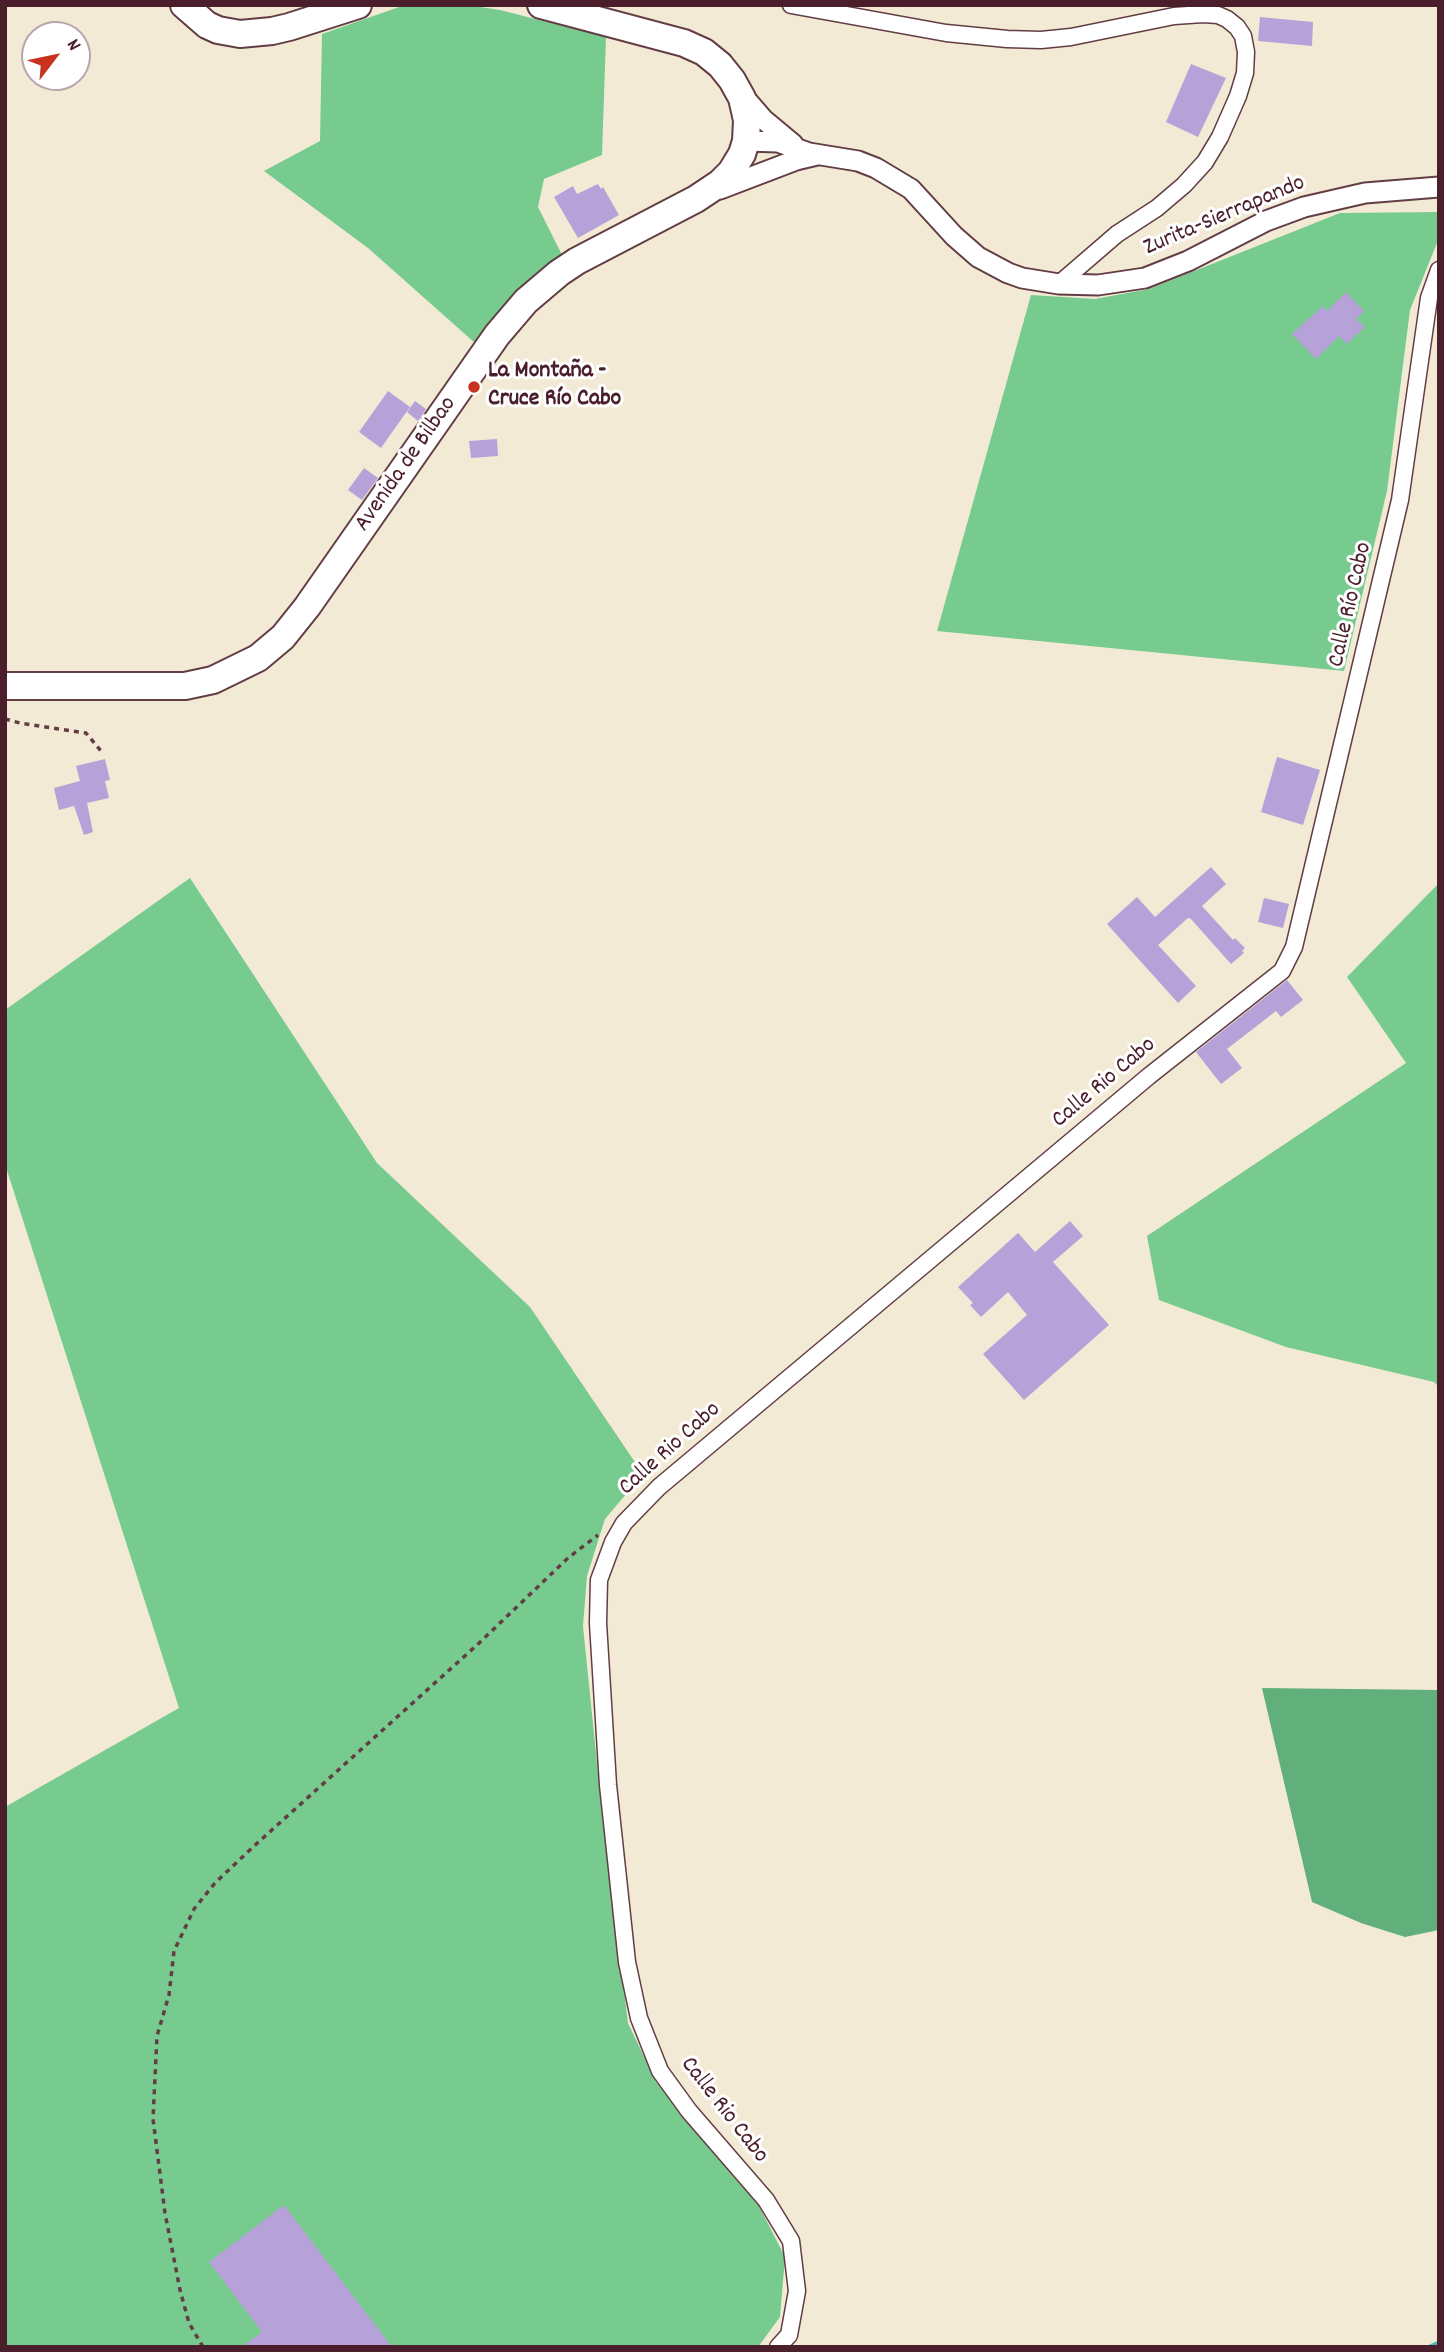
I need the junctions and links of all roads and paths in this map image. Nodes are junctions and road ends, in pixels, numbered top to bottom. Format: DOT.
graph roads {
  1 [pos="184,5"];
  2 [pos="541,5"];
  3 [pos="791,5"];
  4 [pos="347,7"];
  5 [pos="736,87"];
  6 [pos="745,143"];
  7 [pos="808,156"];
  8 [pos="1439,187"];
  9 [pos="696,199"];
  10 [pos="1439,270"];
  11 [pos="1059,284"];
  12 [pos="5,686"];
  13 [pos="5,719"];
  14 [pos="101,751"];
  15 [pos="1294,947"];
  16 [pos="599,1534"];
  17 [pos="203,2347"];
  18 [pos="778,2347"];
  1 -- 4 [label="highway"];
  2 -- 5 [label="highway"];
  3 -- 11 [label="street"];
  5 -- 6 [label="highway"];
  5 -- 7 [label="street, Zurita-Sierrapando"];
  6 -- 7 [label="street, Zurita-Sierrapando"];
  6 -- 9 [label="highway, Avenida de Bilbao"];
  7 -- 9 [label="street"];
  7 -- 11 [label="street, Zurita-Sierrapando"];
  8 -- 11 [label="street, Zurita-Sierrapando"];
  9 -- 12 [label="highway, Avenida de Bilbao"];
  10 -- 15 [label="street, Calle Río Cabo"];
  13 -- 14 [label="path"];
  15 -- 18 [label="street, Calle Rio Cabo"];
  16 -- 17 [label="path"];
}
